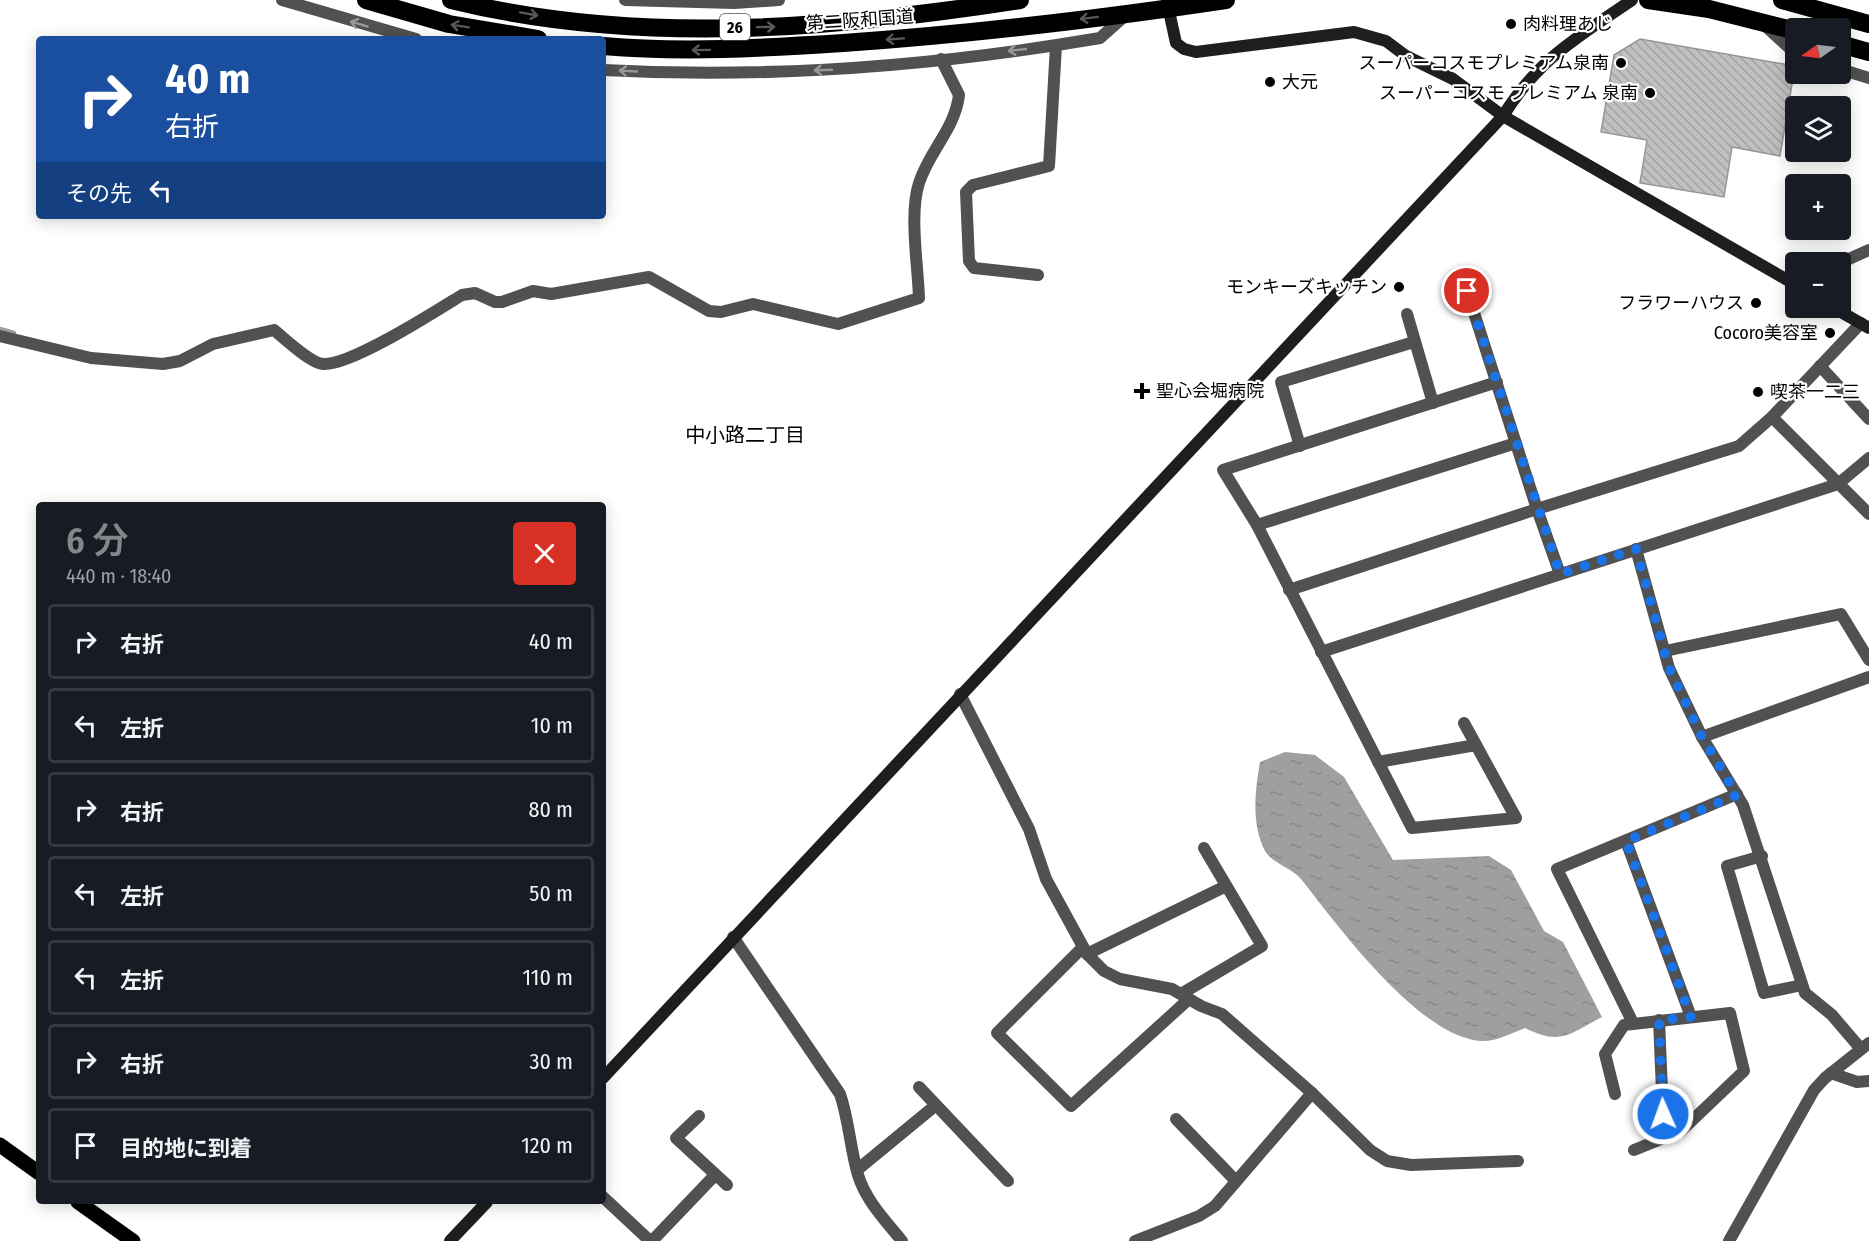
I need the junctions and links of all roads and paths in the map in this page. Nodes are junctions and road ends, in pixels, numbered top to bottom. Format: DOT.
graph roads {
  1 [pos="282,0"];
  2 [pos="366,0"];
  3 [pos="451,0"];
  4 [pos="625,0"];
  5 [pos="779,0"];
  6 [pos="1020,0"];
  7 [pos="1226,0"];
  8 [pos="1632,0"];
  9 [pos="1648,0"];
  10 [pos="1782,0"];
  11 [pos="1168,4"];
  12 [pos="1128,13"];
  13 [pos="1759,20"];
  14 [pos="1869,24"];
  15 [pos="1785,28"];
  16 [pos="406,36"];
  17 [pos="520,36"];
  18 [pos="1785,44"];
  19 [pos="606,46"];
  20 [pos="1056,46"];
  21 [pos="1851,47"];
  22 [pos="1869,52"];
  23 [pos="941,58"];
  24 [pos="606,70"];
  25 [pos="1851,72"];
  26 [pos="1869,78"];
  27 [pos="1503,116"];
  28 [pos="1869,250"];
  29 [pos="1851,258"];
  30 [pos="1038,275"];
  31 [pos="1785,279"];
  32 [pos="1467,291"];
  33 [pos="1407,314"];
  34 [pos="1851,317"];
  35 [pos="1865,325"];
  36 [pos="0,336"];
  37 [pos="1414,342"];
  38 [pos="1820,366"];
  39 [pos="1497,382"];
  40 [pos="1433,403"];
  41 [pos="1772,417"];
  42 [pos="1869,419"];
  43 [pos="1516,443"];
  44 [pos="1300,446"];
  45 [pos="1869,458"];
  46 [pos="1838,484"];
  47 [pos="1537,508"];
  48 [pos="1869,514"];
  49 [pos="1257,525"];
  50 [pos="1636,549"];
  51 [pos="1560,574"];
  52 [pos="1288,590"];
  53 [pos="1665,651"];
  54 [pos="1321,652"];
  55 [pos="1869,660"];
  56 [pos="1869,677"];
  57 [pos="960,694"];
  58 [pos="1464,723"];
  59 [pos="1702,737"];
  60 [pos="1476,745"];
  61 [pos="1378,762"];
  62 [pos="1737,795"];
  63 [pos="1626,841"];
  64 [pos="1204,848"];
  65 [pos="1762,856"];
  66 [pos="1226,886"];
  67 [pos="734,937"];
  68 [pos="1085,951"];
  69 [pos="1802,985"];
  70 [pos="1185,997"];
  71 [pos="1691,1017"];
  72 [pos="1659,1020"];
  73 [pos="1634,1023"];
  74 [pos="1865,1046"];
  75 [pos="1831,1072"];
  76 [pos="606,1074"];
  77 [pos="1869,1081"];
  78 [pos="919,1087"];
  79 [pos="1312,1093"];
  80 [pos="1615,1094"];
  81 [pos="936,1105"];
  82 [pos="699,1116"];
  83 [pos="1176,1119"];
  84 [pos="1664,1138"];
  85 [pos="0,1145"];
  86 [pos="1634,1150"];
  87 [pos="1518,1161"];
  88 [pos="857,1170"];
  89 [pos="36,1171"];
  90 [pos="715,1175"];
  91 [pos="1008,1181"];
  92 [pos="1236,1181"];
  93 [pos="727,1185"];
  94 [pos="606,1200"];
  95 [pos="81,1204"];
  96 [pos="485,1204"];
  97 [pos="133,1241"];
  98 [pos="450,1241"];
  99 [pos="651,1241"];
  100 [pos="902,1241"];
  101 [pos="1135,1241"];
  102 [pos="1729,1241"];
  16 -- 1 [label="street, one-way"];
  17 -- 2 [label="highway, one-way"];
  3 -- 6 [label="highway, 第二阪和国道 / 26, one-way"];
  4 -- 5 [label="street"];
  7 -- 11 [label="highway, 第二阪和国道 / 26"];
  8 -- 27 [label="street"];
  9 -- 13 [label="highway"];
  10 -- 14 [label="highway"];
  11 -- 12 [label="highway, 第二阪和国道 / 26"];
  11 -- 27 [label="street"];
  12 -- 19 [label="highway, 第二阪和国道 / 26, one-way"];
  12 -- 20 [label="street"];
  13 -- 15 [label="highway"];
  13 -- 18 [label="street"];
  20 -- 23 [label="street, one-way"];
  20 -- 30 [label="street"];
  21 -- 22 [label="highway"];
  23 -- 24 [label="street, one-way"];
  23 -- 36 [label="street"];
  25 -- 26 [label="street"];
  27 -- 31 [label="street"];
  27 -- 57 [label="street"];
  28 -- 29 [label="street"];
  32 -- 39 [label="street"];
  33 -- 37 [label="street"];
  34 -- 35 [label="street"];
  35 -- 38 [label="street"];
  37 -- 40 [label="street"];
  37 -- 44 [label="street"];
  38 -- 41 [label="street"];
  38 -- 42 [label="street"];
  39 -- 40 [label="street"];
  39 -- 43 [label="street"];
  40 -- 44 [label="street"];
  41 -- 46 [label="street"];
  41 -- 47 [label="street"];
  43 -- 47 [label="street"];
  43 -- 49 [label="street"];
  44 -- 49 [label="street"];
  45 -- 46 [label="street"];
  46 -- 48 [label="street"];
  46 -- 50 [label="street"];
  47 -- 51 [label="street"];
  47 -- 52 [label="street"];
  49 -- 52 [label="street"];
  50 -- 51 [label="street"];
  50 -- 53 [label="street"];
  51 -- 54 [label="street"];
  52 -- 54 [label="street"];
  53 -- 55 [label="street"];
  53 -- 59 [label="street"];
  54 -- 61 [label="street"];
  56 -- 59 [label="street"];
  57 -- 67 [label="street"];
  57 -- 68 [label="street"];
  58 -- 60 [label="street"];
  59 -- 62 [label="street"];
  60 -- 61 [label="street"];
  60 -- 61 [label="street"];
  62 -- 63 [label="street"];
  62 -- 65 [label="street"];
  63 -- 71 [label="street"];
  63 -- 73 [label="street"];
  64 -- 66 [label="street"];
  65 -- 69 [label="street"];
  65 -- 69 [label="street"];
  66 -- 68 [label="street"];
  66 -- 70 [label="street"];
  67 -- 76 [label="street"];
  67 -- 88 [label="street"];
  68 -- 70 [label="street"];
  68 -- 70 [label="street"];
  69 -- 74 [label="street"];
  70 -- 79 [label="street"];
  71 -- 72 [label="street"];
  71 -- 84 [label="street"];
  72 -- 73 [label="street"];
  72 -- 84 [label="street"];
  73 -- 80 [label="street"];
  74 -- 75 [label="street"];
  75 -- 77 [label="street"];
  75 -- 102 [label="street"];
  78 -- 81 [label="street"];
  79 -- 87 [label="street"];
  79 -- 92 [label="street"];
  81 -- 88 [label="street"];
  81 -- 91 [label="street"];
  82 -- 90 [label="street"];
  83 -- 92 [label="street"];
  84 -- 86 [label="street"];
  85 -- 89 [label="main road"];
  88 -- 100 [label="street"];
  90 -- 93 [label="street"];
  90 -- 99 [label="street"];
  92 -- 101 [label="street"];
  94 -- 99 [label="street"];
  95 -- 97 [label="main road"];
  96 -- 98 [label="street"];
}
